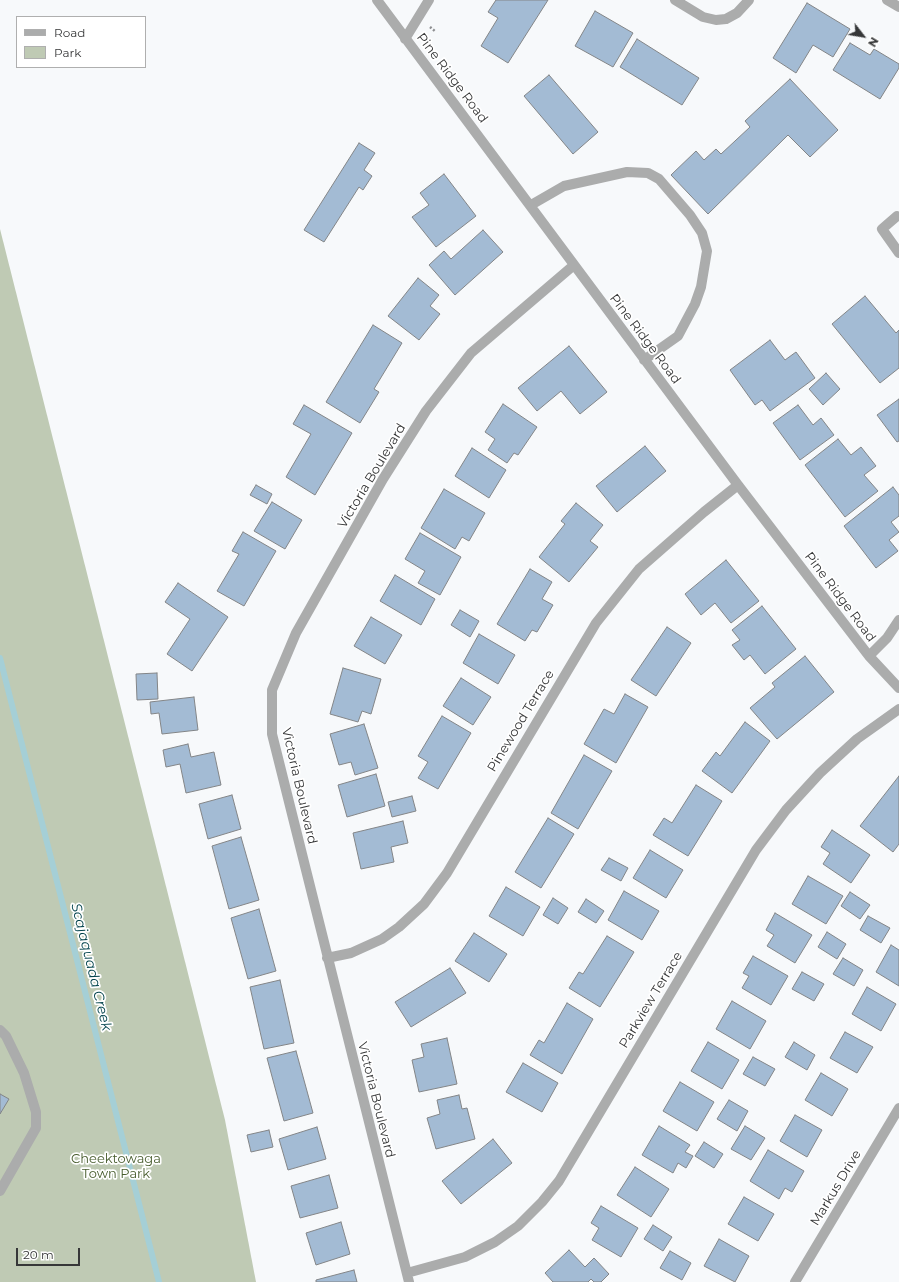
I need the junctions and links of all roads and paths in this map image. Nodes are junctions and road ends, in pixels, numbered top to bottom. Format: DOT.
graph roads {
  1 [pos="377,0"];
  2 [pos="429,0"];
  3 [pos="675,0"];
  4 [pos="749,0"];
  5 [pos="887,0"];
  6 [pos="899,7"];
  7 [pos="429,27"];
  8 [pos="436,32"];
  9 [pos="406,39"];
  10 [pos="530,205"];
  11 [pos="897,216"];
  12 [pos="899,253"];
  13 [pos="574,265"];
  14 [pos="644,360"];
  15 [pos="738,484"];
  16 [pos="899,620"];
  17 [pos="869,656"];
  18 [pos="899,688"];
  19 [pos="899,709"];
  20 [pos="327,958"];
  21 [pos="0,1030"];
  22 [pos="899,1108"];
  23 [pos="0,1191"];
  24 [pos="408,1278"];
  25 [pos="795,1282"];
  1 -- 9 [label="street, Pine Ridge Road"];
  2 -- 9 [label="street"];
  3 -- 4 [label="street"];
  5 -- 6 [label="street"];
  7 -- 8 [label="path"];
  9 -- 10 [label="street, Pine Ridge Road"];
  10 -- 13 [label="street, Pine Ridge Road"];
  10 -- 14 [label="street"];
  11 -- 12 [label="street"];
  13 -- 14 [label="street, Pine Ridge Road"];
  13 -- 20 [label="street, Victoria Boulevard"];
  14 -- 15 [label="street, Pine Ridge Road"];
  15 -- 17 [label="street, Pine Ridge Road"];
  15 -- 20 [label="street, Pinewood Terrace"];
  16 -- 17 [label="street"];
  17 -- 18 [label="street, Pine Ridge Road"];
  19 -- 24 [label="street, Parkview Terrace"];
  20 -- 24 [label="street, Victoria Boulevard"];
  21 -- 23 [label="street"];
  22 -- 25 [label="street, Markus Drive"];
}
